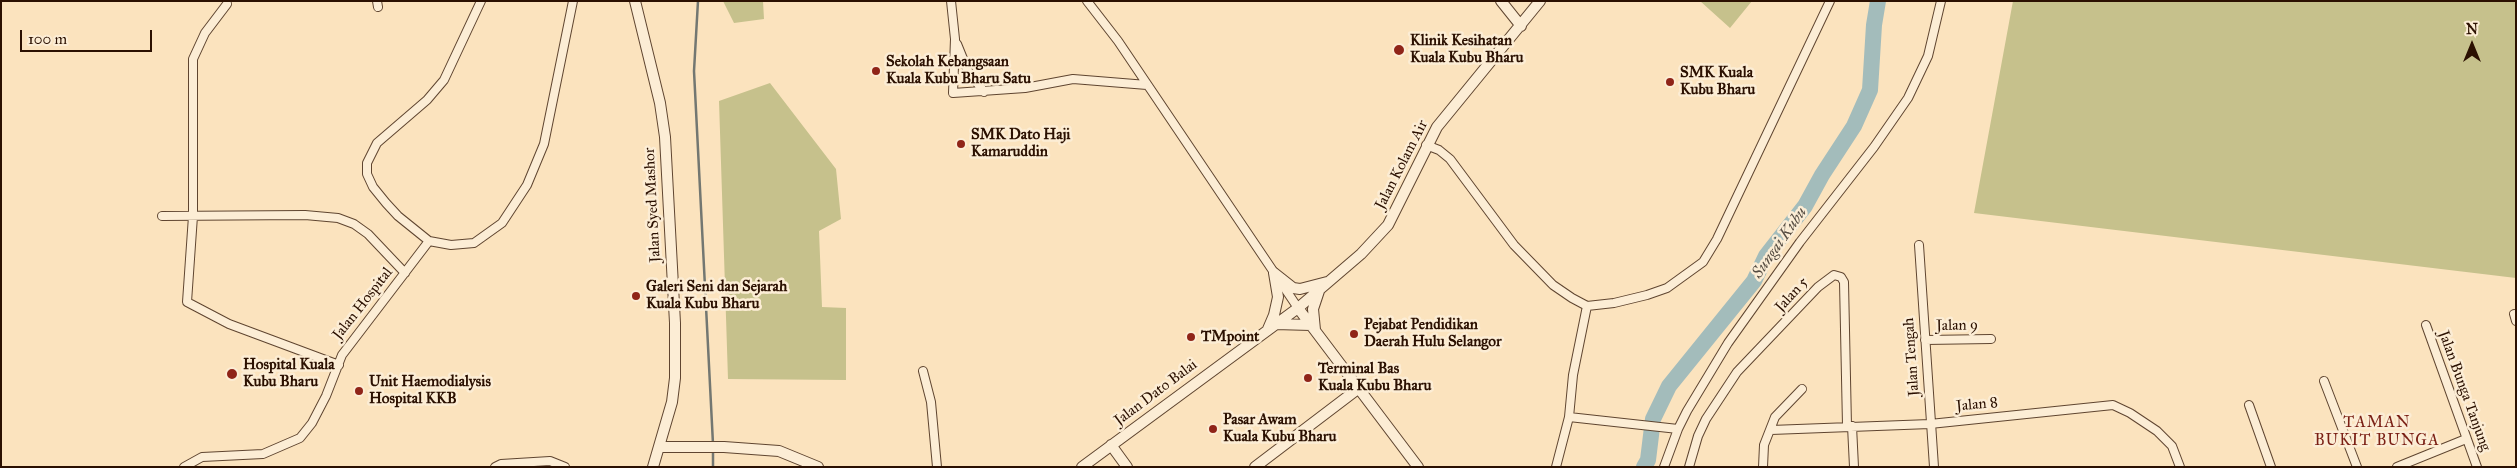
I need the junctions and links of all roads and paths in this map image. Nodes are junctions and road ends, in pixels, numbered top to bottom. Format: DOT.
graph roads {
  1 [pos="481,1"];
  2 [pos="573,1"];
  3 [pos="635,1"];
  4 [pos="950,1"];
  5 [pos="1087,1"];
  6 [pos="1501,1"];
  7 [pos="1540,1"];
  8 [pos="1830,1"];
  9 [pos="1941,1"];
  10 [pos="227,4"];
  11 [pos="1521,26"];
  12 [pos="955,39"];
  13 [pos="1147,85"];
  14 [pos="984,92"];
  15 [pos="1426,145"];
  16 [pos="162,216"];
  17 [pos="193,216"];
  18 [pos="429,241"];
  19 [pos="1918,245"];
  20 [pos="404,273"];
  21 [pos="1274,273"];
  22 [pos="1330,281"];
  23 [pos="1320,290"];
  24 [pos="1587,306"];
  25 [pos="1298,308"];
  26 [pos="2426,325"];
  27 [pos="1271,327"];
  28 [pos="1313,328"];
  29 [pos="1991,339"];
  30 [pos="1925,340"];
  31 [pos="339,365"];
  32 [pos="923,371"];
  33 [pos="2324,381"];
  34 [pos="1359,388"];
  35 [pos="1802,389"];
  36 [pos="2249,405"];
  37 [pos="1569,417"];
  38 [pos="1930,424"];
  39 [pos="1850,426"];
  40 [pos="1678,429"];
  41 [pos="1771,430"];
  42 [pos="2466,439"];
  43 [pos="1111,445"];
  44 [pos="660,447"];
  45 [pos="184,467"];
  46 [pos="495,467"];
  47 [pos="565,467"];
  48 [pos="653,467"];
  49 [pos="818,467"];
  50 [pos="937,467"];
  51 [pos="1082,467"];
  52 [pos="1127,467"];
  53 [pos="1255,467"];
  54 [pos="1418,467"];
  55 [pos="1556,467"];
  56 [pos="1664,467"];
  57 [pos="1689,467"];
  58 [pos="1763,467"];
  59 [pos="1854,467"];
  60 [pos="1934,467"];
  61 [pos="2180,467"];
  62 [pos="2271,467"];
  63 [pos="2357,467"];
  64 [pos="2396,467"];
  65 [pos="2477,467"];
  1 -- 18 [label="street"];
  2 -- 18 [label="street"];
  3 -- 44 [label="street, Jalan Syed Mashor"];
  4 -- 12 [label="street"];
  5 -- 13 [label="street"];
  6 -- 11 [label="street"];
  7 -- 11 [label="street, Jalan Kolam Air"];
  8 -- 24 [label="street"];
  9 -- 40 [label="street"];
  10 -- 17 [label="street"];
  11 -- 15 [label="street, Jalan Kolam Air"];
  12 -- 14 [label="street"];
  12 -- 14 [label="street"];
  13 -- 14 [label="street"];
  13 -- 21 [label="street"];
  15 -- 22 [label="street, Jalan Kolam Air"];
  15 -- 24 [label="street"];
  16 -- 17 [label="street"];
  17 -- 20 [label="street"];
  17 -- 31 [label="street"];
  18 -- 20 [label="street, Jalan Hospital"];
  19 -- 30 [label="street, Jalan Tengah"];
  20 -- 31 [label="street, Jalan Hospital"];
  21 -- 22 [label="street"];
  21 -- 25 [label="street"];
  21 -- 27 [label="street"];
  22 -- 23 [label="street, Jalan Kolam Air"];
  23 -- 25 [label="street, Jalan Kolam Air"];
  23 -- 28 [label="street"];
  24 -- 37 [label="street"];
  25 -- 27 [label="street, Jalan Dato Balai"];
  25 -- 28 [label="street"];
  26 -- 42 [label="street, Jalan Bunga Tanjung"];
  27 -- 28 [label="street"];
  27 -- 43 [label="street, Jalan Dato Balai"];
  28 -- 34 [label="street"];
  29 -- 30 [label="street, Jalan 9"];
  30 -- 38 [label="street, Jalan Tengah"];
  31 -- 45 [label="street, Jalan Hospital"];
  32 -- 50 [label="street"];
  33 -- 63 [label="street"];
  34 -- 53 [label="street"];
  34 -- 54 [label="street"];
  35 -- 41 [label="street"];
  36 -- 62 [label="street"];
  37 -- 40 [label="street"];
  37 -- 55 [label="street"];
  38 -- 39 [label="street, Jalan 8"];
  38 -- 60 [label="street, Jalan Tengah"];
  38 -- 61 [label="street, Jalan 8"];
  39 -- 41 [label="street, Jalan 8"];
  39 -- 57 [label="street, Jalan 5"];
  39 -- 59 [label="street"];
  40 -- 56 [label="street"];
  41 -- 58 [label="street"];
  42 -- 64 [label="street"];
  42 -- 65 [label="street, Jalan Bunga Tanjung"];
  43 -- 51 [label="street, Jalan Dato Balai"];
  43 -- 52 [label="street"];
  44 -- 48 [label="street, Jalan Syed Mashor"];
  44 -- 49 [label="street"];
  46 -- 47 [label="street"];
}
